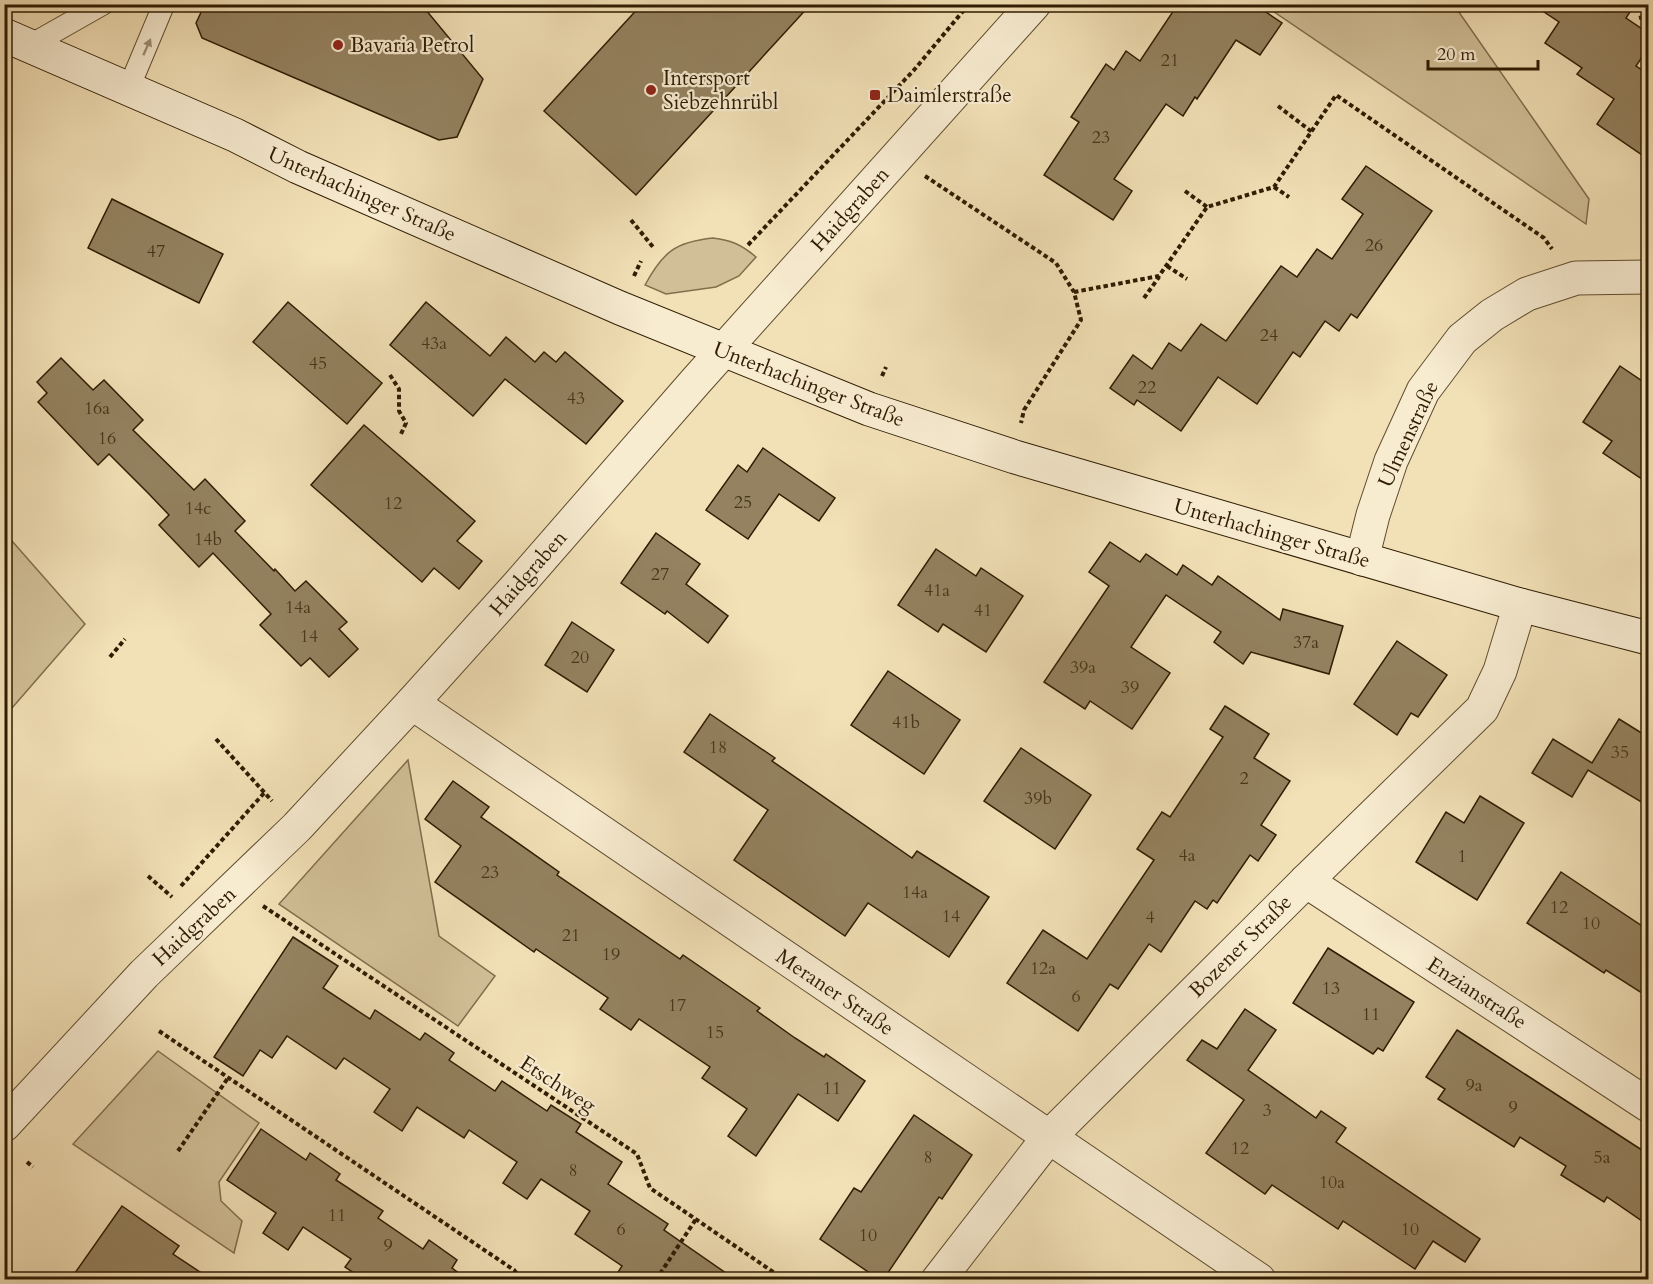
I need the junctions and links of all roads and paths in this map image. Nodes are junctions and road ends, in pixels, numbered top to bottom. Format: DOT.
graph roads {
  1 [pos="103,4"];
  2 [pos="164,4"];
  3 [pos="969,4"];
  4 [pos="1034,4"];
  5 [pos="1648,16"];
  6 [pos="1639,18"];
  7 [pos="17,41"];
  8 [pos="128,90"];
  9 [pos="1278,106"];
  10 [pos="1312,132"];
  11 [pos="897,157"];
  12 [pos="1274,187"];
  13 [pos="1185,191"];
  14 [pos="1289,197"];
  15 [pos="1207,207"];
  16 [pos="631,220"];
  17 [pos="748,245"];
  18 [pos="652,247"];
  19 [pos="641,261"];
  20 [pos="1167,266"];
  21 [pos="1159,276"];
  22 [pos="1648,277"];
  23 [pos="1576,278"];
  24 [pos="1187,279"];
  25 [pos="632,280"];
  26 [pos="1074,292"];
  27 [pos="1144,298"];
  28 [pos="723,351"];
  29 [pos="390,375"];
  30 [pos="1024,410"];
  31 [pos="402,434"];
  32 [pos="1362,559"];
  33 [pos="1521,605"];
  34 [pos="1648,638"];
  35 [pos="125,639"];
  36 [pos="110,657"];
  37 [pos="412,703"];
  38 [pos="216,739"];
  39 [pos="265,792"];
  40 [pos="148,876"];
  41 [pos="1306,880"];
  42 [pos="177,901"];
  43 [pos="296,928"];
  44 [pos="159,1031"];
  45 [pos="228,1078"];
  46 [pos="1648,1105"];
  47 [pos="4,1125"];
  48 [pos="1048,1138"];
  49 [pos="178,1151"];
  50 [pos="27,1162"];
  51 [pos="33,1167"];
  52 [pos="696,1219"];
  53 [pos="522,1280"];
  54 [pos="656,1280"];
  55 [pos="784,1280"];
  56 [pos="938,1280"];
  57 [pos="1259,1280"];
  1 -- 7 [label="lane"];
  8 -- 2 [label="lane, one-way"];
  3 -- 17 [label="path"];
  4 -- 11 [label="street, Haidgraben"];
  5 -- 6 [label="path"];
  7 -- 8 [label="street, Unterhachinger Straße"];
  8 -- 28 [label="street, Unterhachinger Straße"];
  9 -- 10 [label="path"];
  10 -- 12 [label="path"];
  10 -- 23 [label="path"];
  11 -- 26 [label="path"];
  11 -- 28 [label="street, Haidgraben"];
  12 -- 14 [label="path"];
  12 -- 15 [label="path"];
  13 -- 15 [label="path"];
  15 -- 20 [label="path"];
  16 -- 18 [label="path"];
  19 -- 25 [label="path"];
  20 -- 21 [label="path"];
  20 -- 24 [label="path"];
  21 -- 26 [label="path"];
  21 -- 27 [label="path"];
  22 -- 23 [label="street, Ulmenstraße"];
  23 -- 32 [label="street, Ulmenstraße"];
  26 -- 30 [label="path"];
  28 -- 32 [label="street, Unterhachinger Straße"];
  28 -- 37 [label="street, Haidgraben"];
  29 -- 31 [label="path"];
  32 -- 33 [label="street, Unterhachinger Straße"];
  33 -- 34 [label="street, Unterhachinger Straße"];
  33 -- 41 [label="street, Bozener Straße"];
  35 -- 36 [label="path"];
  37 -- 47 [label="street, Haidgraben"];
  37 -- 48 [label="street, Meraner Straße"];
  38 -- 39 [label="path"];
  40 -- 42 [label="path"];
  41 -- 46 [label="street, Enzianstraße"];
  41 -- 48 [label="street, Bozener Straße"];
  43 -- 52 [label="path, Etschweg"];
  44 -- 45 [label="path"];
  45 -- 49 [label="path"];
  45 -- 53 [label="path"];
  48 -- 56 [label="street, Bozener Straße"];
  48 -- 57 [label="street, Meraner Straße"];
  50 -- 51 [label="path"];
  52 -- 54 [label="path"];
  52 -- 55 [label="path, Etschweg"];
}
